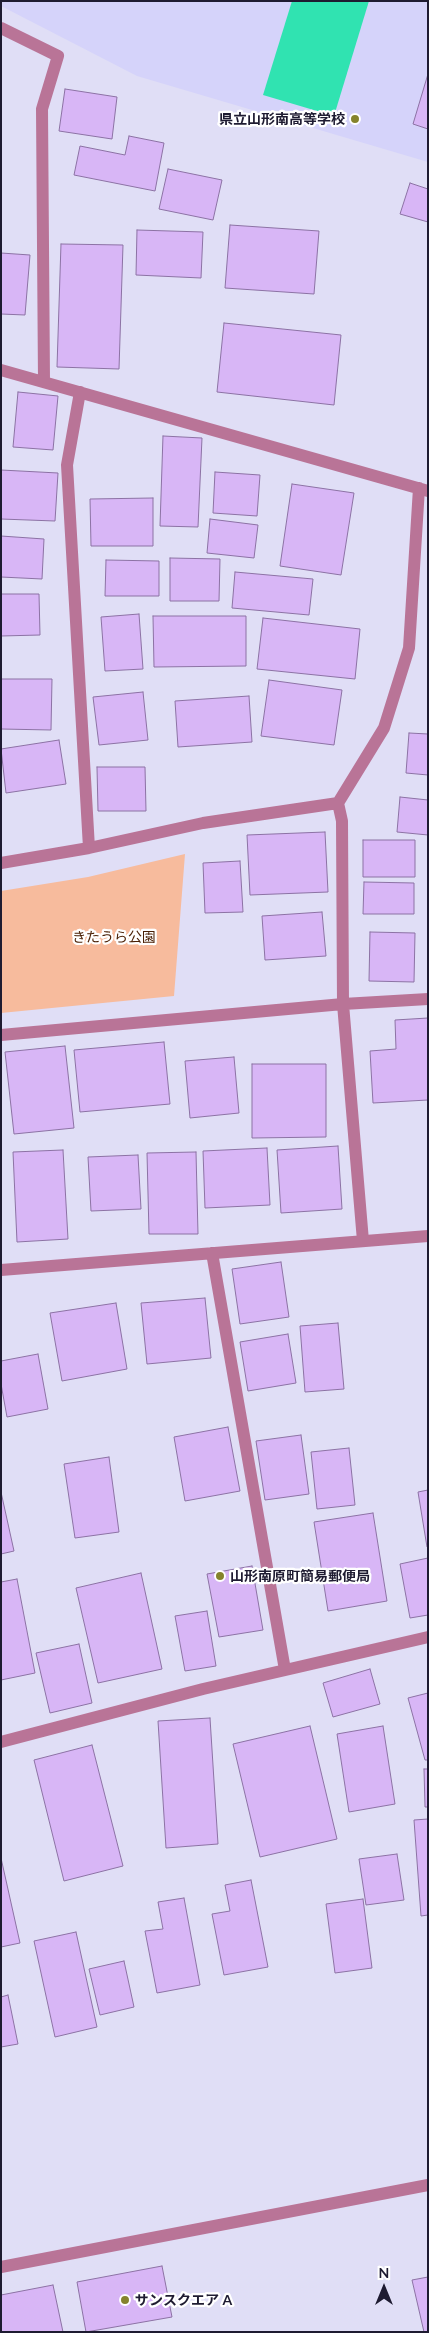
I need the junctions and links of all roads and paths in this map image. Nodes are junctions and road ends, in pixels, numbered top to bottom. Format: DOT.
graph roads {
  1 [pos="1,28"];
  2 [pos="1,370"];
  3 [pos="44,382"];
  4 [pos="80,392"];
  5 [pos="423,490"];
  6 [pos="338,802"];
  7 [pos="89,848"];
  8 [pos="1,863"];
  9 [pos="428,1000"];
  10 [pos="343,1004"];
  11 [pos="1,1035"];
  12 [pos="428,1236"];
  13 [pos="363,1241"];
  14 [pos="212,1253"];
  15 [pos="1,1270"];
  16 [pos="428,1637"];
  17 [pos="284,1670"];
  18 [pos="1,1742"];
  19 [pos="428,2185"];
  20 [pos="1,2267"];
  1 -- 3 [label="street"];
  2 -- 3 [label="street"];
  3 -- 4 [label="street"];
  4 -- 5 [label="street"];
  4 -- 7 [label="street"];
  5 -- 6 [label="street"];
  6 -- 7 [label="street"];
  6 -- 10 [label="street"];
  7 -- 8 [label="street"];
  9 -- 10 [label="street"];
  10 -- 11 [label="street"];
  10 -- 13 [label="street"];
  12 -- 13 [label="street"];
  13 -- 14 [label="street"];
  14 -- 15 [label="street"];
  14 -- 17 [label="street"];
  16 -- 17 [label="street"];
  17 -- 18 [label="street"];
  19 -- 20 [label="street"];
}
